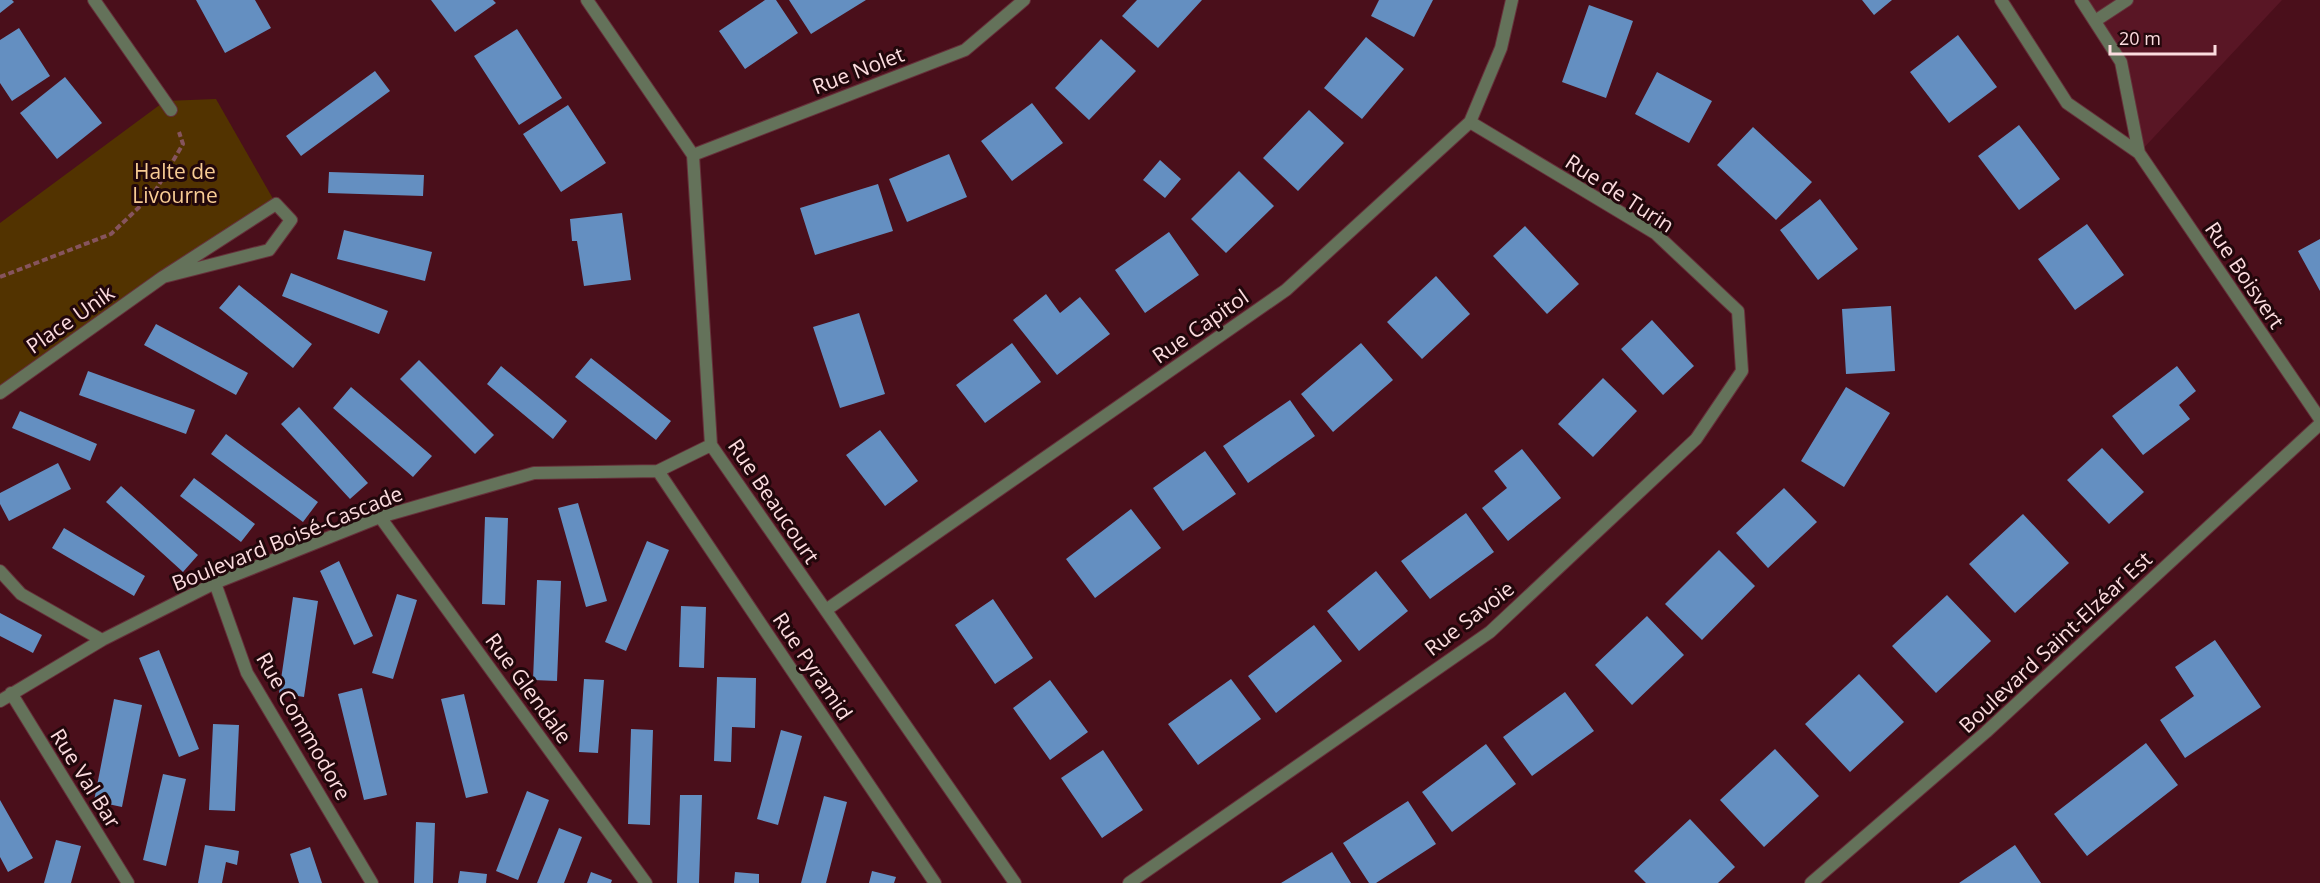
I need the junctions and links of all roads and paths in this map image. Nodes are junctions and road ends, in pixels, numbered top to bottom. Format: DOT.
graph roads {
  1 [pos="94,0"];
  2 [pos="587,0"];
  3 [pos="1024,0"];
  4 [pos="1512,0"];
  5 [pos="2001,0"];
  6 [pos="2081,0"];
  7 [pos="2127,0"];
  8 [pos="2095,21"];
  9 [pos="171,110"];
  10 [pos="1470,122"];
  11 [pos="2139,153"];
  12 [pos="693,155"];
  13 [pos="0,277"];
  14 [pos="163,277"];
  15 [pos="1738,311"];
  16 [pos="0,393"];
  17 [pos="2320,419"];
  18 [pos="2320,424"];
  19 [pos="711,445"];
  20 [pos="658,471"];
  21 [pos="381,517"];
  22 [pos="0,571"];
  23 [pos="215,583"];
  24 [pos="826,610"];
  25 [pos="102,640"];
  26 [pos="11,693"];
  27 [pos="0,701"];
  28 [pos="128,883"];
  29 [pos="372,883"];
  30 [pos="646,883"];
  31 [pos="935,883"];
  32 [pos="1015,883"];
  33 [pos="1129,883"];
  34 [pos="1811,883"];
  1 -- 9 [label="street"];
  2 -- 12 [label="street"];
  3 -- 12 [label="street, Rue Nolet"];
  4 -- 10 [label="street, Rue Capitol"];
  5 -- 11 [label="street, Rue Boisvert"];
  6 -- 8 [label="street, Rue Boisvert"];
  7 -- 8 [label="street"];
  8 -- 11 [label="street, Rue Boisvert"];
  9 -- 13 [label="path"];
  10 -- 15 [label="street, Rue de Turin"];
  10 -- 24 [label="street, Rue Capitol"];
  11 -- 17 [label="street, Rue Boisvert"];
  12 -- 19 [label="street, Rue Beaucourt"];
  14 -- 14 [label="street, Place Unik"];
  14 -- 16 [label="street, Place Unik"];
  15 -- 33 [label="street, Rue Savoie"];
  18 -- 34 [label="street, Boulevard Saint-Elzéar Est"];
  19 -- 20 [label="street, Boulevard Boisé-Cascade"];
  19 -- 24 [label="street, Rue Beaucourt"];
  20 -- 21 [label="street, Boulevard Boisé-Cascade"];
  20 -- 31 [label="street, Rue Pyramid"];
  21 -- 23 [label="street, Boulevard Boisé-Cascade"];
  21 -- 30 [label="street, Rue Glendale"];
  22 -- 25 [label="street"];
  23 -- 25 [label="street, Boulevard Boisé-Cascade"];
  23 -- 29 [label="street, Rue Commodore"];
  24 -- 32 [label="street, Rue Beaucourt"];
  25 -- 26 [label="street, Boulevard Boisé-Cascade"];
  26 -- 27 [label="street, Boulevard Boisé-Cascade"];
  26 -- 28 [label="street, Rue Val Bar"];
}
